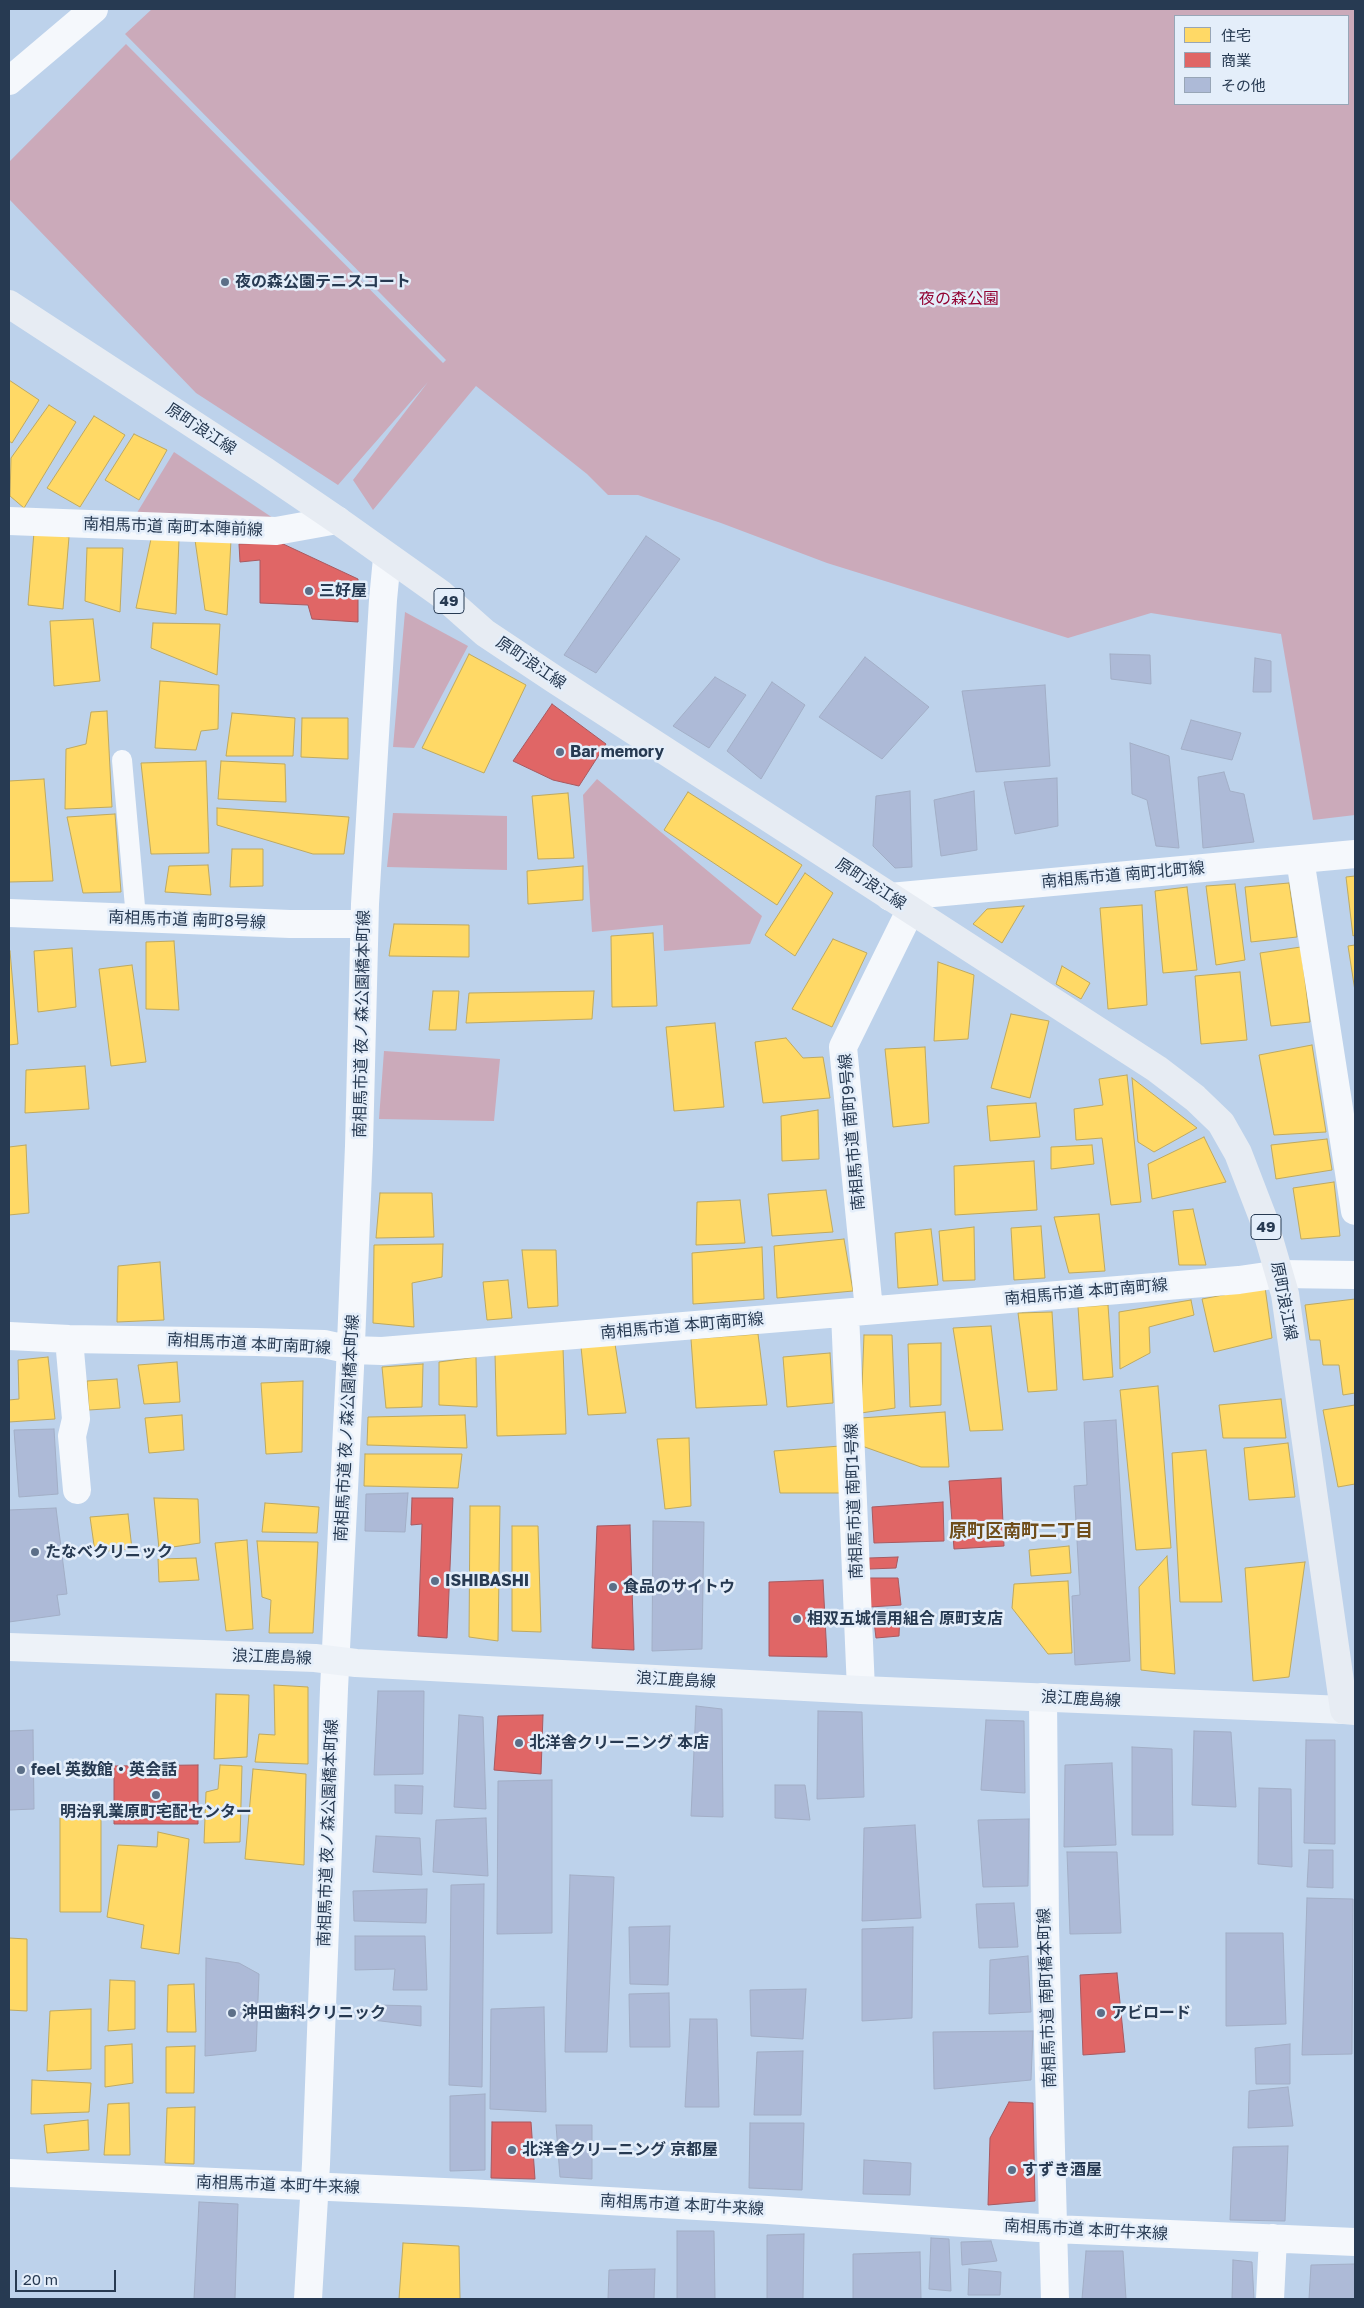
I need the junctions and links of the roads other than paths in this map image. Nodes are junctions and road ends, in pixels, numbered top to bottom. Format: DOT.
graph roads {
  1 [pos="94,9"];
  2 [pos="9,81"];
  3 [pos="9,304"];
  4 [pos="337,520"];
  5 [pos="9,521"];
  6 [pos="387,558"];
  7 [pos="122,760"];
  8 [pos="1355,854"];
  9 [pos="1300,859"];
  10 [pos="900,903"];
  11 [pos="9,913"];
  12 [pos="136,918"];
  13 [pos="364,924"];
  14 [pos="1355,1211"];
  15 [pos="1280,1274"];
  16 [pos="1355,1275"];
  17 [pos="857,1312"];
  18 [pos="9,1336"];
  19 [pos="69,1339"];
  20 [pos="351,1350"];
  21 [pos="77,1490"];
  22 [pos="9,1647"];
  23 [pos="336,1661"];
  24 [pos="861,1690"];
  25 [pos="1043,1697"];
  26 [pos="1350,1710"];
  27 [pos="9,2173"];
  28 [pos="314,2187"];
  29 [pos="1054,2229"];
  30 [pos="1273,2238"];
  31 [pos="1355,2242"];
  32 [pos="308,2299"];
  33 [pos="1055,2299"];
  34 [pos="1270,2299"];
  1 -- 2 [label="street"];
  3 -- 4 [label="main road, 原町浪江線 / 49"];
  4 -- 5 [label="street, 南相馬市道 南町本陣前線"];
  4 -- 6 [label="main road, 原町浪江線 / 49"];
  6 -- 10 [label="main road, 原町浪江線 / 49"];
  6 -- 13 [label="street, 南相馬市道 夜ノ森公園橋本町線"];
  7 -- 12 [label="lane"];
  8 -- 9 [label="street, 南相馬市道 南町北町線"];
  9 -- 10 [label="street, 南相馬市道 南町北町線"];
  9 -- 14 [label="street"];
  10 -- 15 [label="main road, 原町浪江線 / 49"];
  10 -- 17 [label="street, 南相馬市道 南町9号線"];
  11 -- 12 [label="street, 南相馬市道 南町8号線"];
  12 -- 13 [label="street, 南相馬市道 南町8号線"];
  13 -- 20 [label="street, 南相馬市道 夜ノ森公園橋本町線"];
  15 -- 16 [label="street, 南相馬市道 本町南町線"];
  15 -- 17 [label="street, 南相馬市道 本町南町線"];
  15 -- 26 [label="main road, 原町浪江線 / 49"];
  17 -- 20 [label="street, 南相馬市道 本町南町線"];
  17 -- 24 [label="street, 南相馬市道 南町1号線"];
  18 -- 19 [label="street, 南相馬市道 本町南町線"];
  19 -- 20 [label="street, 南相馬市道 本町南町線"];
  19 -- 21 [label="street"];
  20 -- 23 [label="street, 南相馬市道 夜ノ森公園橋本町線"];
  22 -- 23 [label="main road, 浪江鹿島線"];
  23 -- 24 [label="main road, 浪江鹿島線"];
  23 -- 28 [label="street, 南相馬市道 夜ノ森公園橋本町線"];
  24 -- 25 [label="main road, 浪江鹿島線"];
  25 -- 26 [label="main road, 浪江鹿島線"];
  25 -- 29 [label="street, 南相馬市道 南町橋本町線"];
  27 -- 28 [label="street, 南相馬市道 本町牛来線"];
  28 -- 29 [label="street, 南相馬市道 本町牛来線"];
  28 -- 32 [label="street, 南相馬市道 夜ノ森公園橋本町線"];
  29 -- 30 [label="street, 南相馬市道 本町牛来線"];
  29 -- 33 [label="street, 南相馬市道 南町橋本町線"];
  30 -- 31 [label="street, 南相馬市道 本町牛来線"];
  30 -- 34 [label="street"];
}
